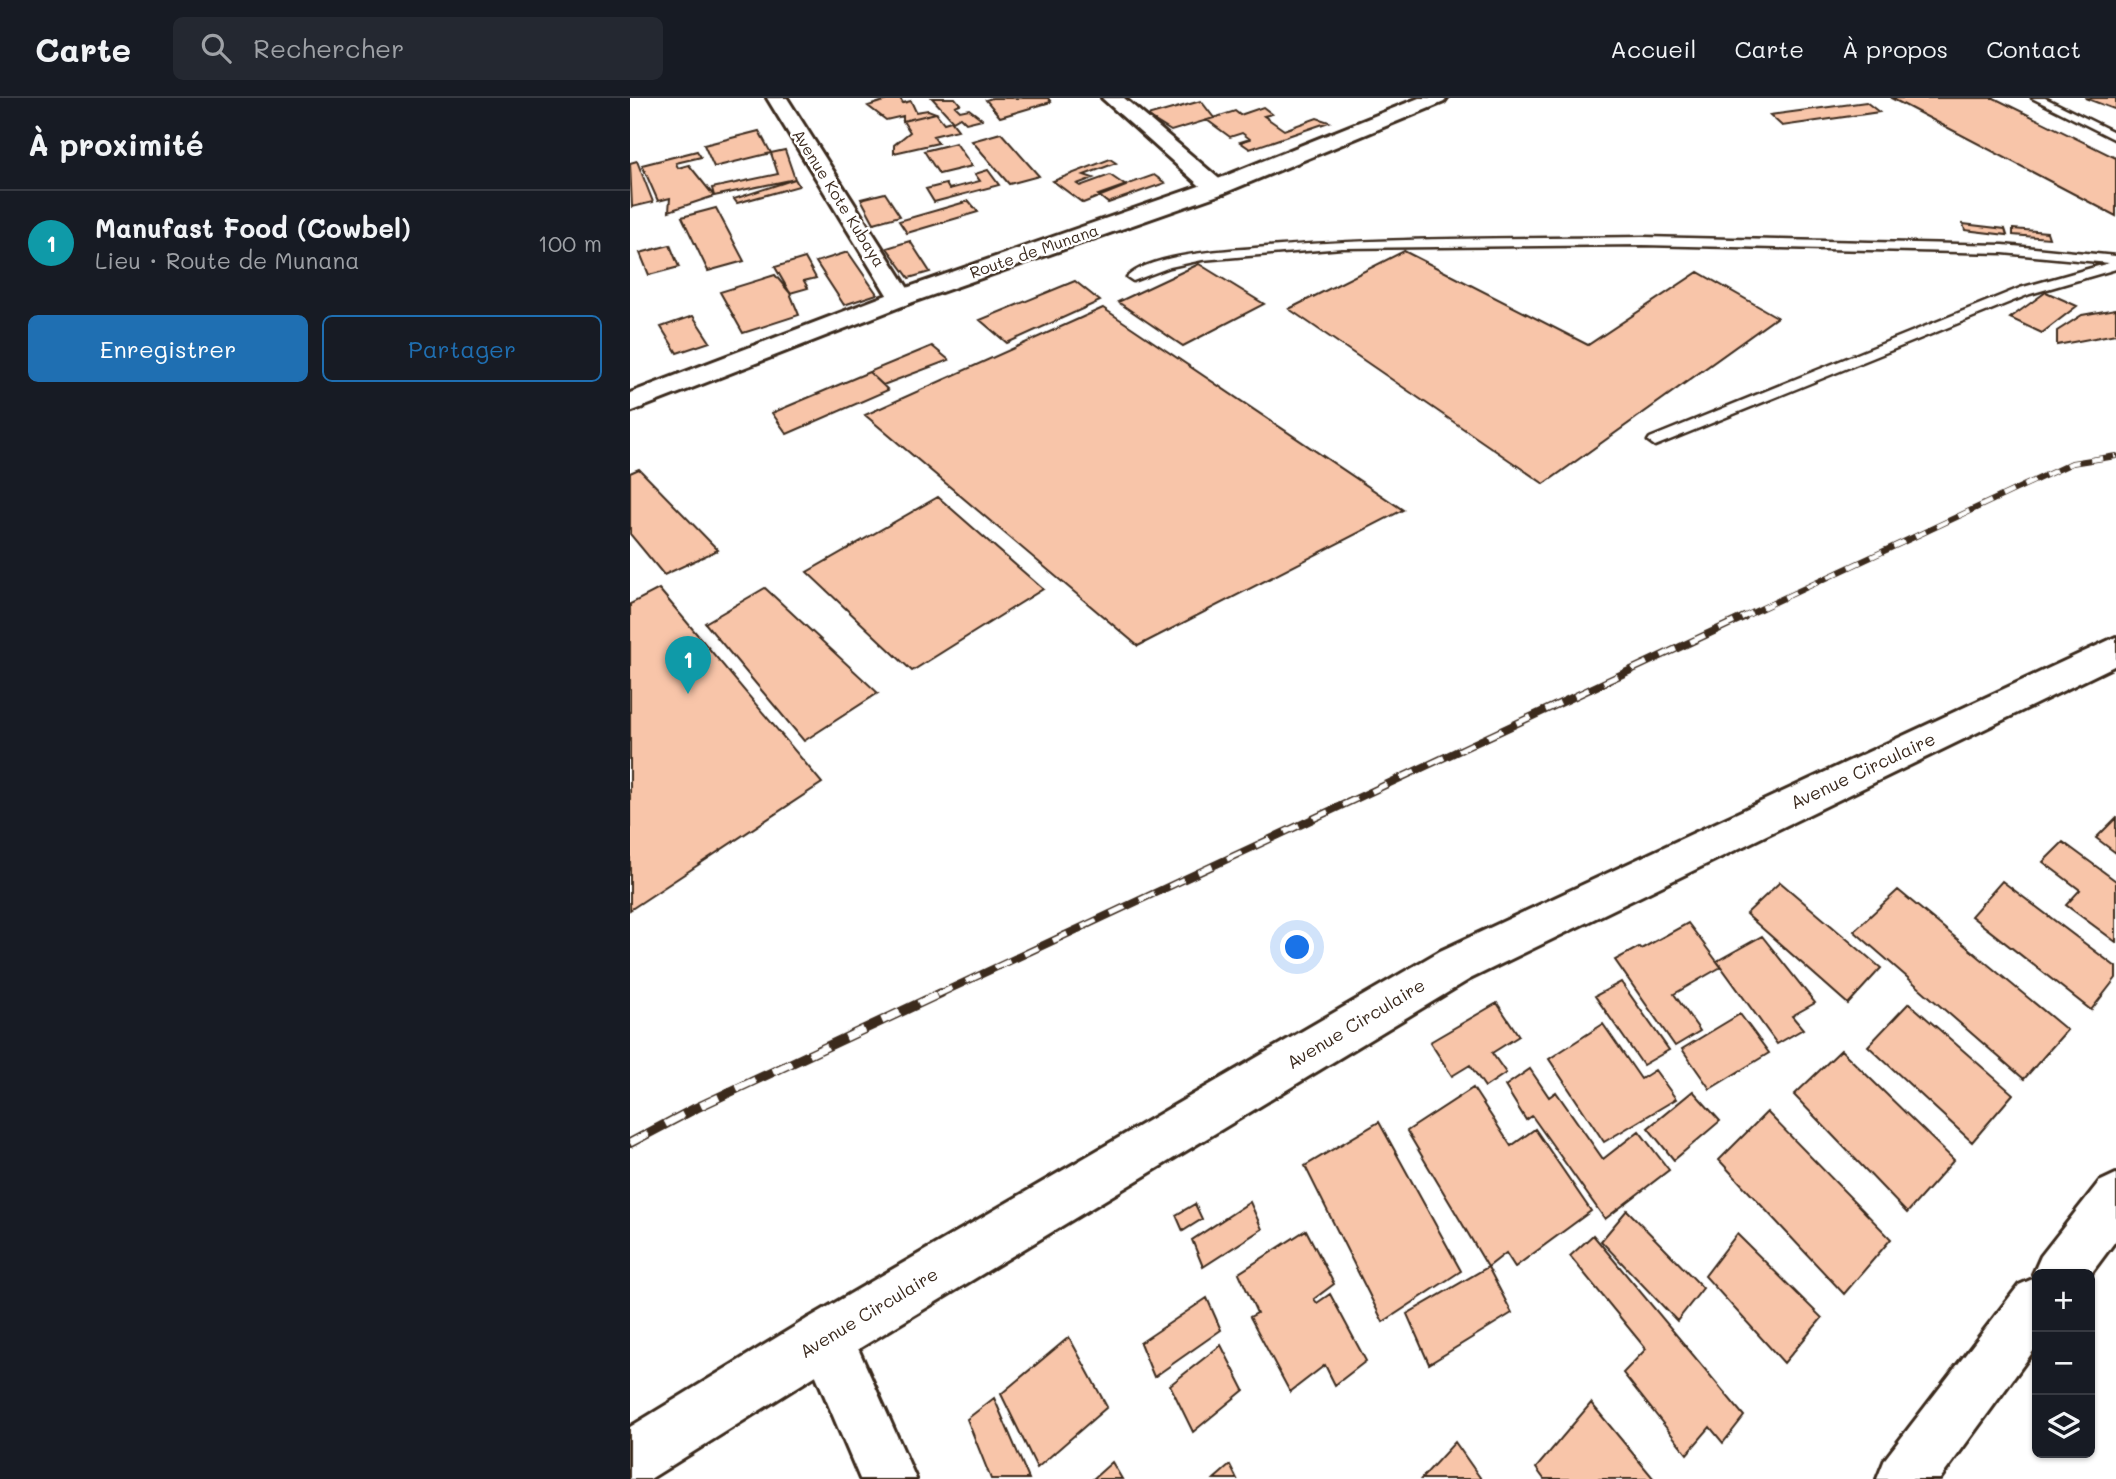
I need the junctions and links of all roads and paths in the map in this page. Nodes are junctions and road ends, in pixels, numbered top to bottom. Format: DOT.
graph roads {
  1 [pos="777,98"];
  2 [pos="1112,98"];
  3 [pos="2037,98"];
  4 [pos="1427,99"];
  5 [pos="2116,136"];
  6 [pos="1216,188"];
  7 [pos="2116,262"];
  8 [pos="1133,277"];
  9 [pos="901,298"];
  10 [pos="630,403"];
  11 [pos="1655,441"];
  12 [pos="2116,650"];
  13 [pos="2116,1199"];
  14 [pos="2063,1269"];
  15 [pos="2032,1310"];
  16 [pos="826,1338"];
  17 [pos="630,1459"];
  18 [pos="888,1479"];
  19 [pos="1905,1479"];
  1 -- 9 [label="street, Avenue Kote Kubaya"];
  2 -- 6 [label="street"];
  3 -- 5 [label="lane"];
  4 -- 6 [label="street, Route de Munana"];
  6 -- 9 [label="street, Route de Munana"];
  7 -- 8 [label="lane"];
  7 -- 11 [label="lane"];
  9 -- 10 [label="street, Route de Munana"];
  12 -- 16 [label="street, Avenue Circulaire"];
  13 -- 14 [label="street"];
  15 -- 19 [label="street"];
  16 -- 17 [label="street, Avenue Circulaire"];
  16 -- 18 [label="street"];
}
